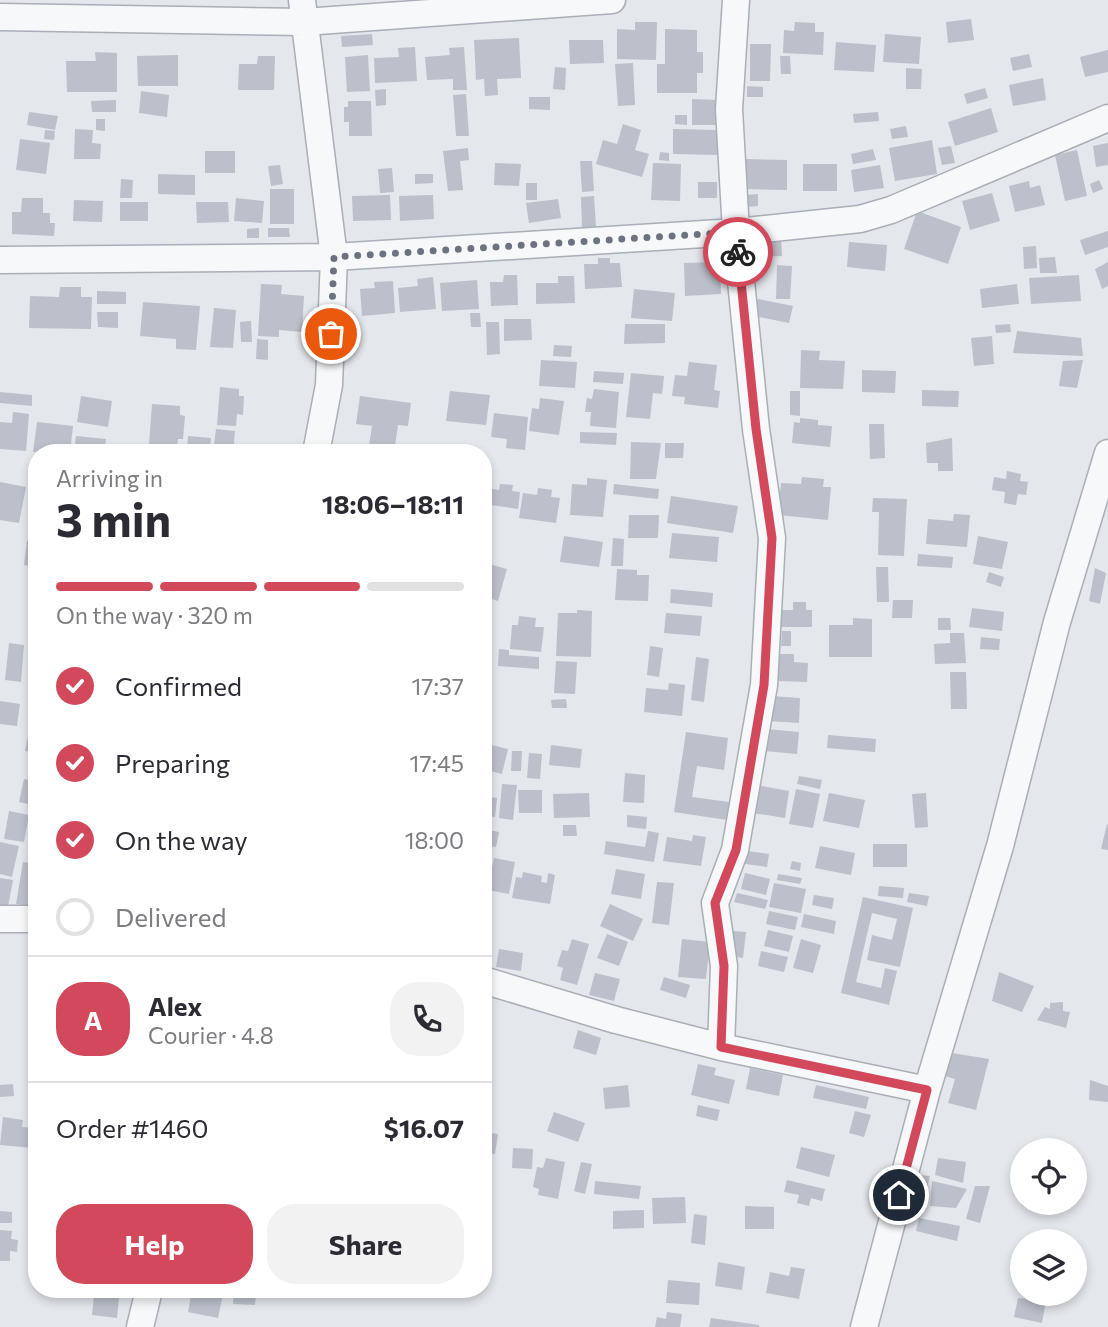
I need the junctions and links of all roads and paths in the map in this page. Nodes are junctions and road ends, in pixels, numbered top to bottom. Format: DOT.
graph roads {
  1 [pos="612,0"];
  2 [pos="736,0"];
  3 [pos="303,11"];
  4 [pos="0,17"];
  5 [pos="1108,118"];
  6 [pos="736,232"];
  7 [pos="334,257"];
  8 [pos="0,260"];
  9 [pos="318,444"];
  10 [pos="1108,453"];
  11 [pos="0,919"];
  12 [pos="28,919"];
  13 [pos="492,983"];
  14 [pos="721,1047"];
  15 [pos="927,1090"];
  16 [pos="147,1298"];
  17 [pos="139,1327"];
  18 [pos="864,1327"];
  1 -- 3 [label="street"];
  2 -- 6 [label="street"];
  3 -- 4 [label="street"];
  3 -- 7 [label="street"];
  5 -- 6 [label="street"];
  6 -- 7 [label="street"];
  6 -- 14 [label="street"];
  7 -- 8 [label="street"];
  7 -- 9 [label="street"];
  10 -- 15 [label="street"];
  11 -- 12 [label="street"];
  13 -- 14 [label="street"];
  14 -- 15 [label="street"];
  15 -- 18 [label="street"];
  16 -- 17 [label="street"];
}
